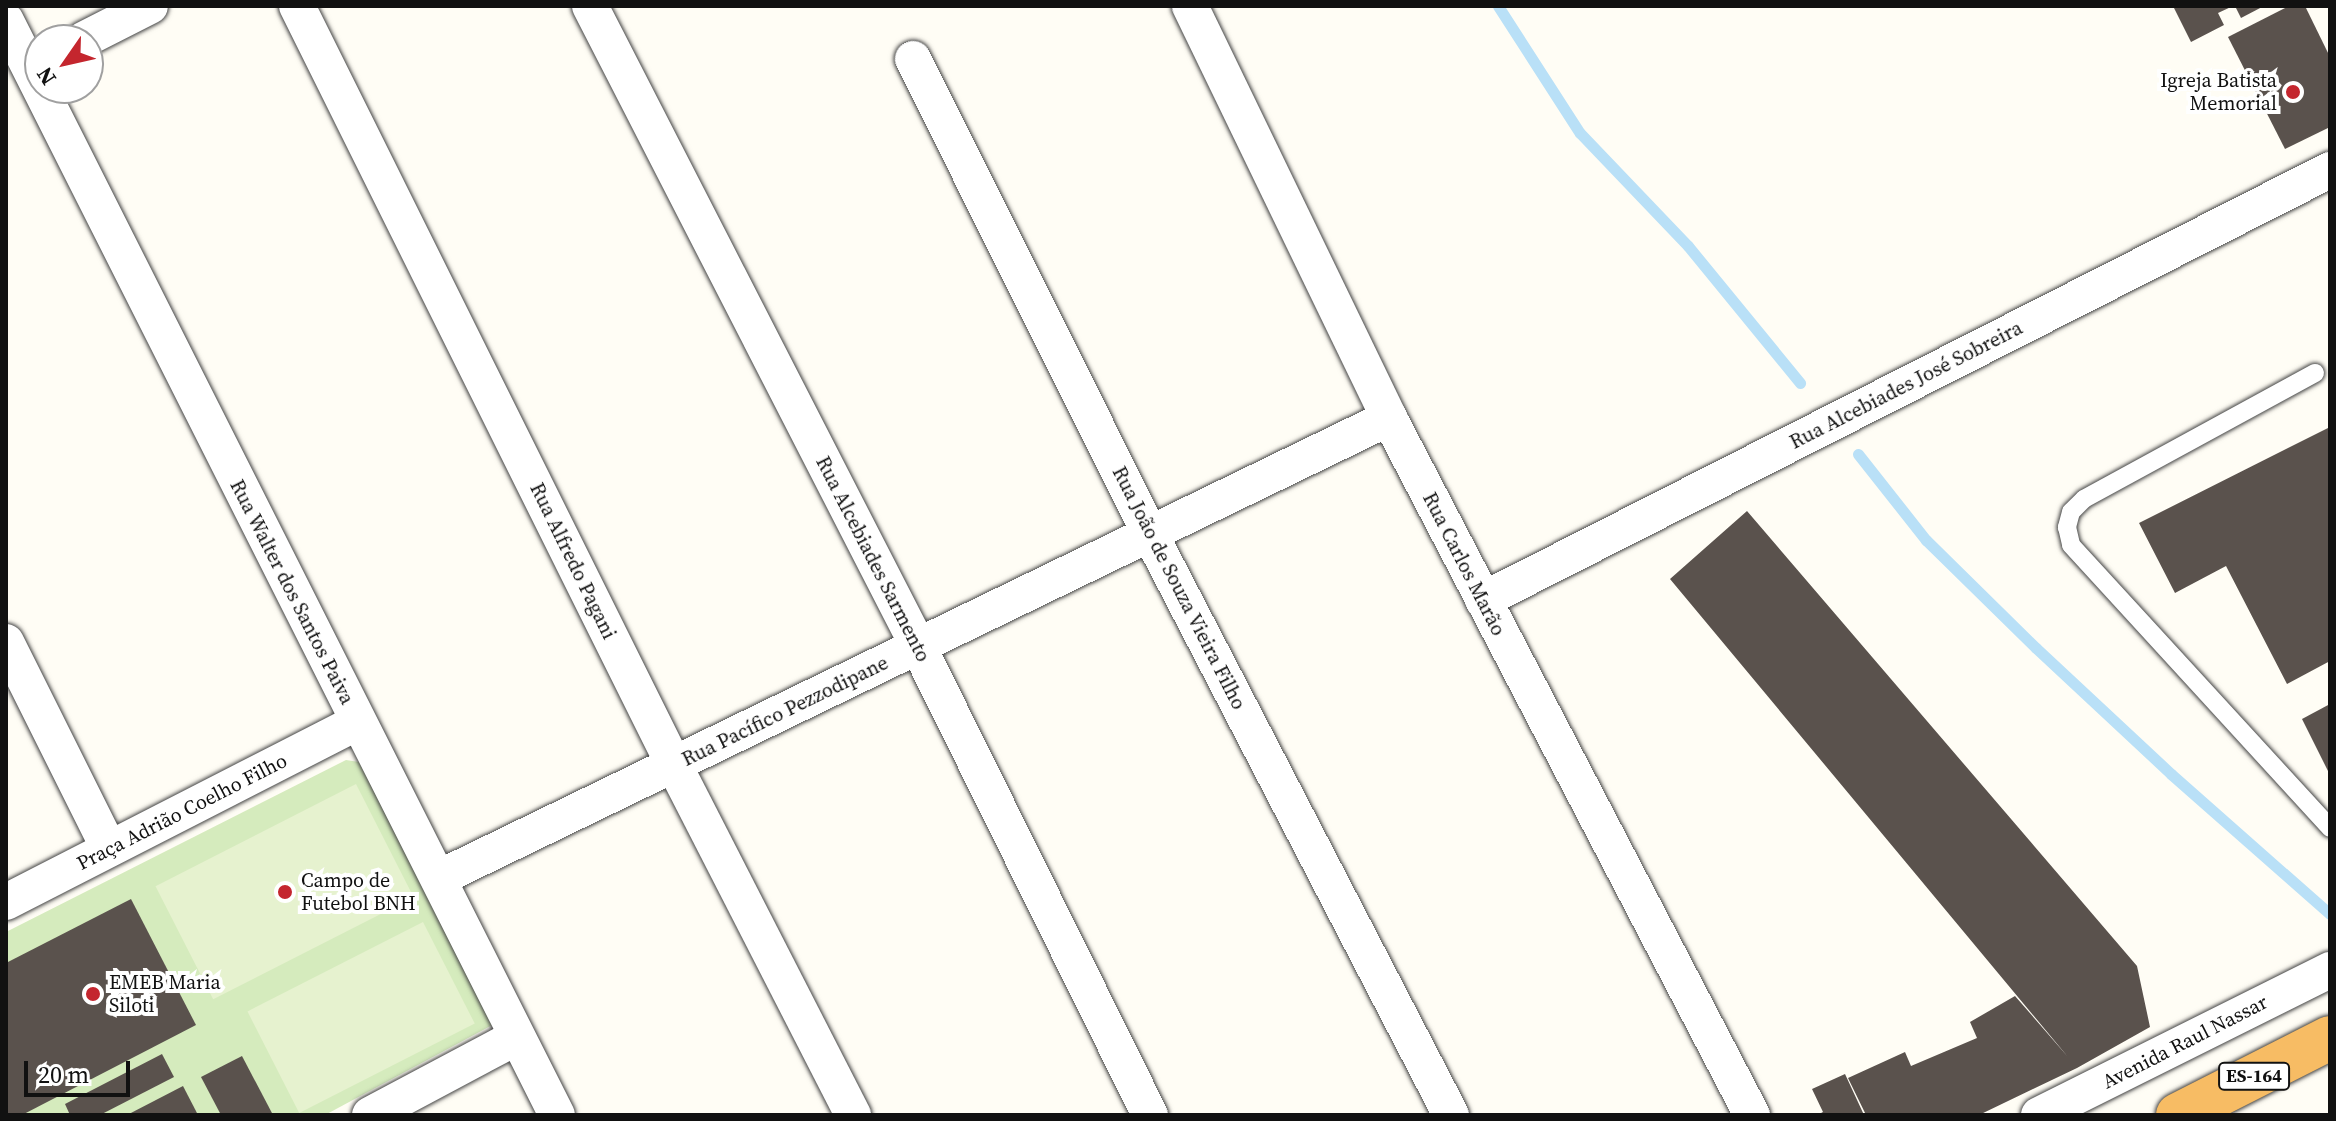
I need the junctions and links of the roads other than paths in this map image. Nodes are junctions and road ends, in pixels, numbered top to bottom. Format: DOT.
graph roads {
  1 [pos="150,6"];
  2 [pos="297,6"];
  3 [pos="590,6"];
  4 [pos="1190,6"];
  5 [pos="6,21"];
  6 [pos="104,29"];
  7 [pos="913,59"];
  8 [pos="24,66"];
  9 [pos="43,104"];
  10 [pos="2330,170"];
  11 [pos="2315,373"];
  12 [pos="1389,418"];
  13 [pos="1150,534"];
  14 [pos="1483,600"];
  15 [pos="6,642"];
  16 [pos="918,646"];
  17 [pos="357,722"];
  18 [pos="674,765"];
  19 [pos="2330,828"];
  20 [pos="109,849"];
  21 [pos="439,878"];
  22 [pos="6,902"];
  23 [pos="2330,970"];
  24 [pos="517,1037"];
  25 [pos="2330,1038"];
  26 [pos="370,1115"];
  27 [pos="557,1115"];
  28 [pos="853,1115"];
  29 [pos="1150,1115"];
  30 [pos="1451,1115"];
  31 [pos="1752,1115"];
  32 [pos="2039,1115"];
  33 [pos="2178,1115"];
  1 -- 6 [label="street"];
  2 -- 18 [label="street, Rua Alfredo Pagani"];
  3 -- 16 [label="street, Rua Alcebiades Sarmento"];
  4 -- 12 [label="street, Rua Carlos Marão"];
  5 -- 8 [label="street, Rua Walter dos Santos Paiva"];
  7 -- 13 [label="street, Rua João de Souza Vieira Filho"];
  9 -- 17 [label="street, Rua Walter dos Santos Paiva"];
  10 -- 14 [label="street, Rua Alcebiades José Sobreira"];
  11 -- 19 [label="lane"];
  12 -- 13 [label="street, Rua Pacífico Pezzodipane"];
  12 -- 14 [label="street, Rua Carlos Marão"];
  13 -- 16 [label="street, Rua Pacífico Pezzodipane"];
  13 -- 30 [label="street, Rua João de Souza Vieira Filho"];
  14 -- 31 [label="street, Rua Carlos Marão"];
  15 -- 20 [label="street"];
  16 -- 18 [label="street, Rua Pacífico Pezzodipane"];
  16 -- 29 [label="street, Rua Alcebiades Sarmento"];
  17 -- 20 [label="street, Praça Adrião Coelho Filho"];
  17 -- 21 [label="street, Rua Walter dos Santos Paiva"];
  18 -- 21 [label="street, Rua Pacífico Pezzodipane"];
  18 -- 28 [label="street, Rua Alfredo Pagani"];
  20 -- 22 [label="street, Praça Adrião Coelho Filho"];
  21 -- 24 [label="street, Rua Walter dos Santos Paiva"];
  23 -- 32 [label="street, Avenida Raul Nassar"];
  24 -- 26 [label="street"];
  24 -- 27 [label="street, Rua Walter dos Santos Paiva"];
  25 -- 33 [label="highway, ES-164"];
}
